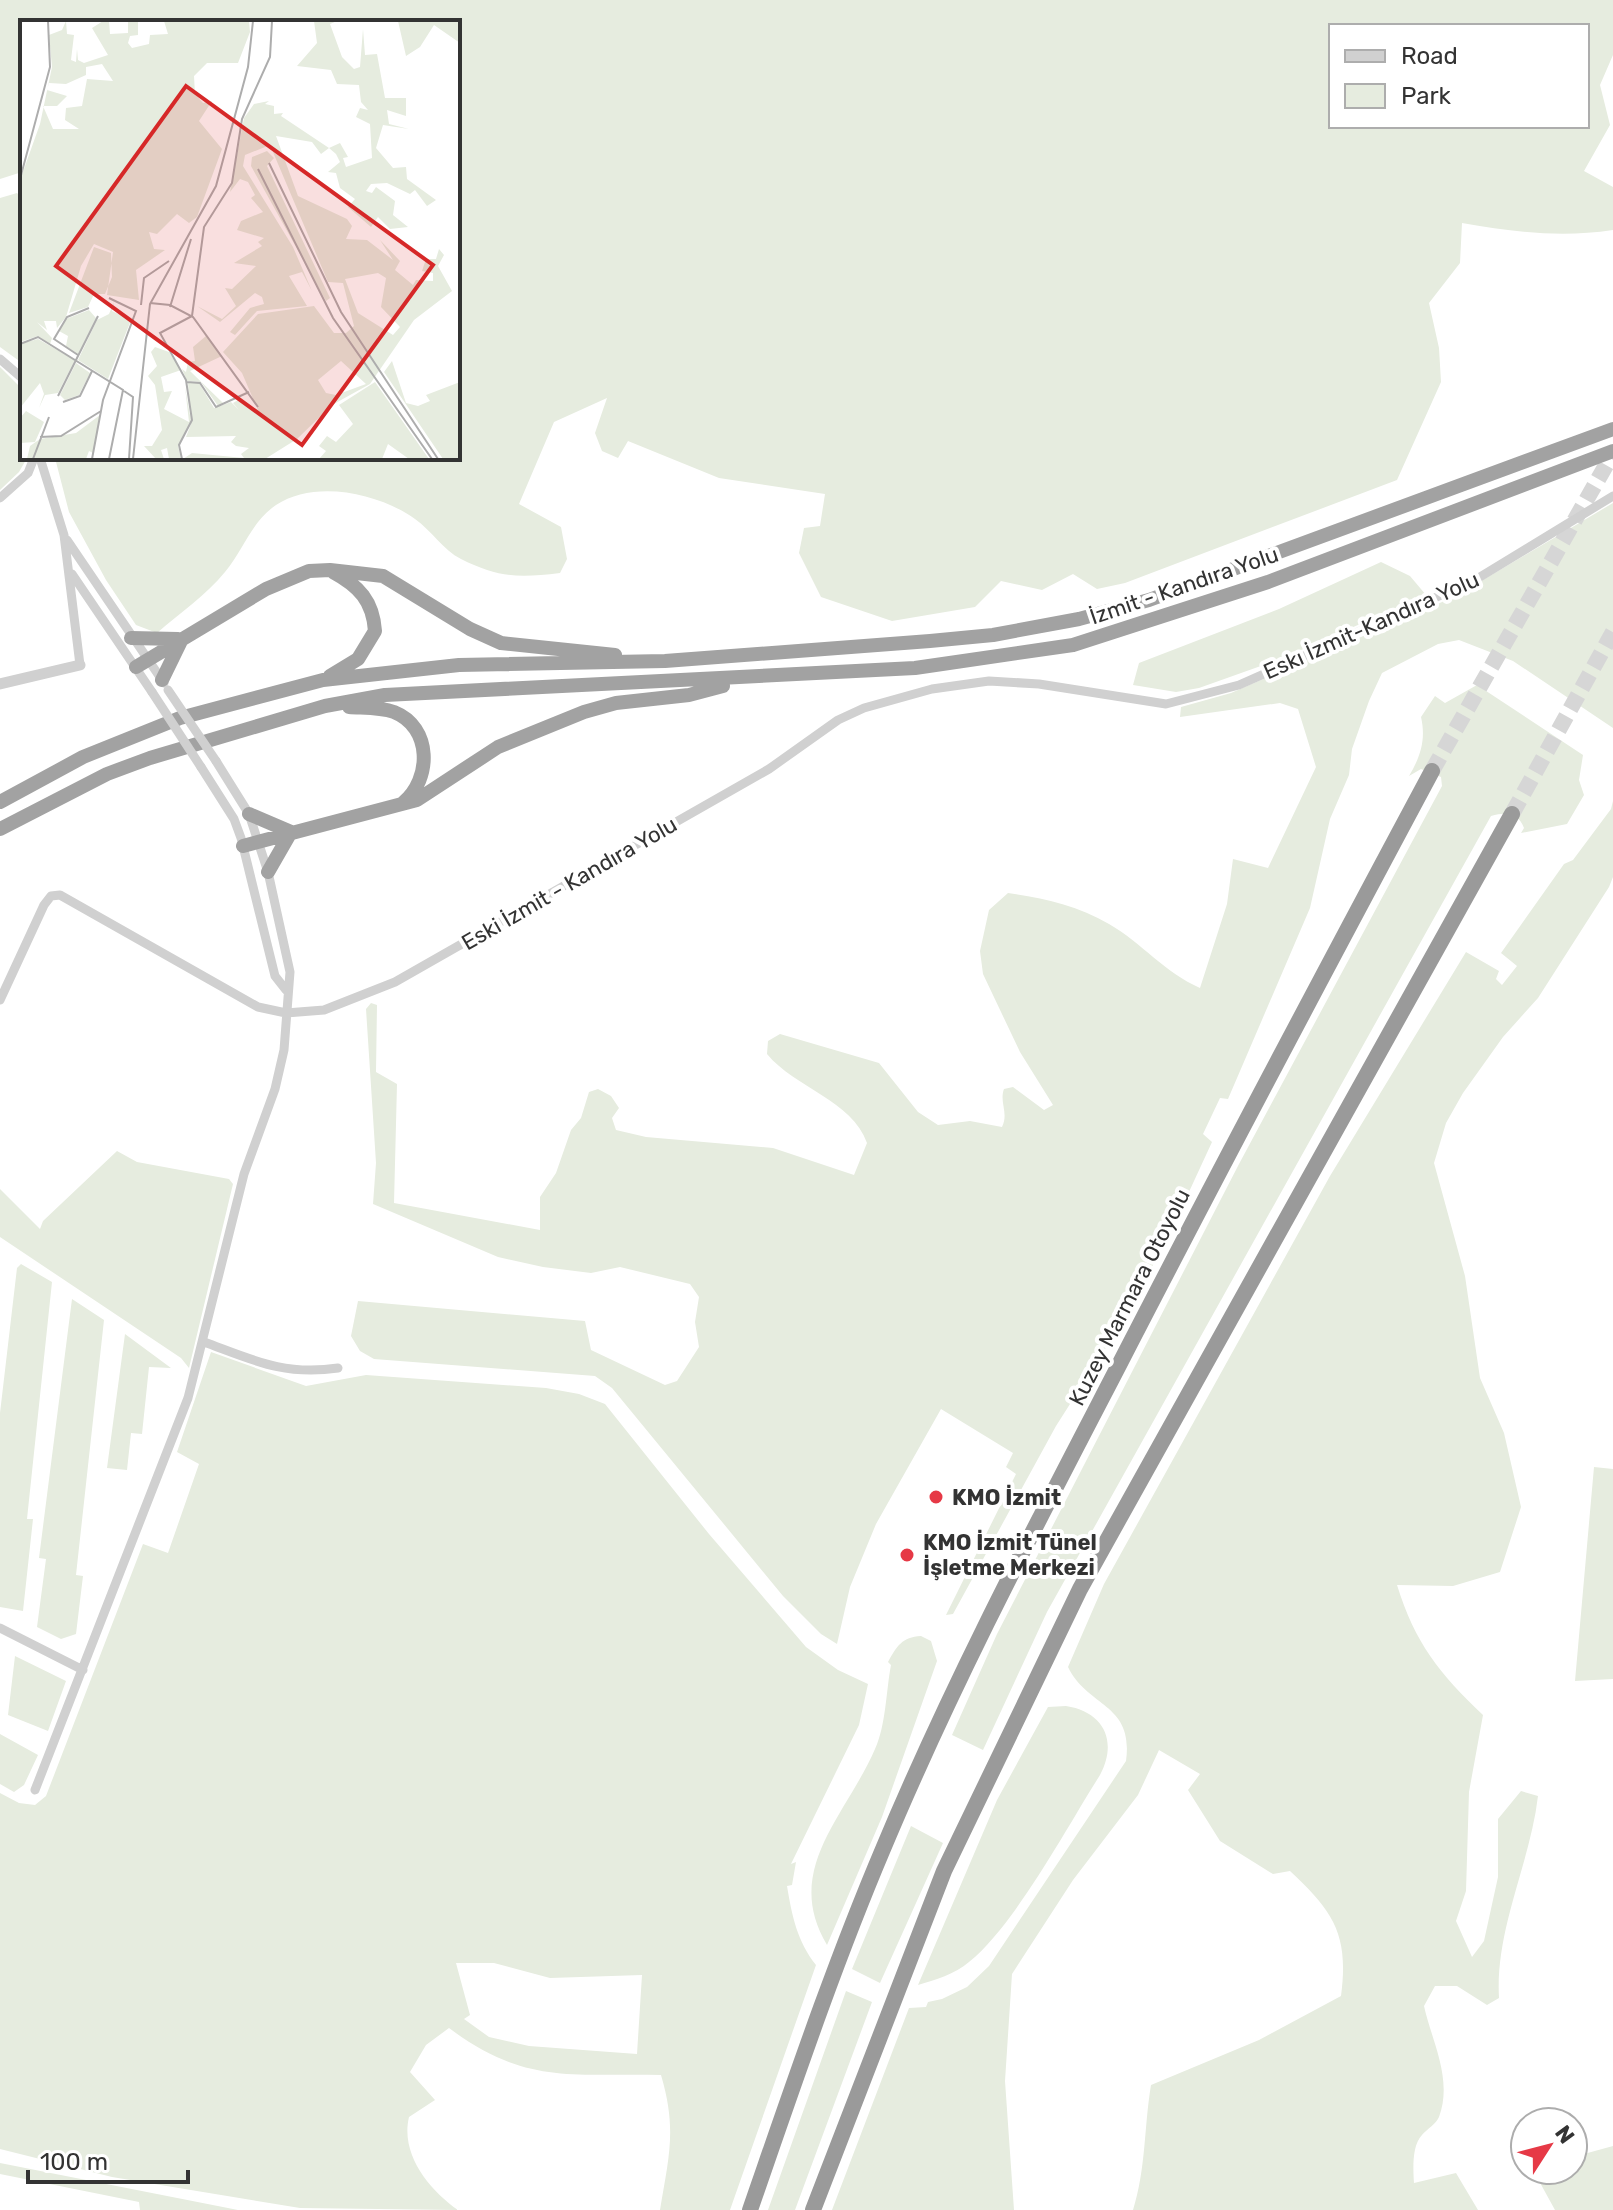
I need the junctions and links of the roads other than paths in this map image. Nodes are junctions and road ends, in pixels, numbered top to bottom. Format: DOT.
graph roads {
  1 [pos="0,359"];
  2 [pos="20,376"];
  3 [pos="1613,429"];
  4 [pos="1613,451"];
  5 [pos="33,460"];
  6 [pos="41,460"];
  7 [pos="1613,496"];
  8 [pos="0,498"];
  9 [pos="64,535"];
  10 [pos="330,570"];
  11 [pos="70,571"];
  12 [pos="131,638"];
  13 [pos="183,639"];
  14 [pos="665,661"];
  15 [pos="141,664"];
  16 [pos="80,665"];
  17 [pos="750,678"];
  18 [pos="323,680"];
  19 [pos="0,684"];
  20 [pos="165,685"];
  21 [pos="325,706"];
  22 [pos="838,720"];
  23 [pos="1432,771"];
  24 [pos="0,802"];
  25 [pos="400,805"];
  26 [pos="249,814"];
  27 [pos="1512,814"];
  28 [pos="0,829"];
  29 [pos="291,832"];
  30 [pos="260,841"];
  31 [pos="243,846"];
  32 [pos="268,872"];
  33 [pos="286,990"];
  34 [pos="0,1000"];
  35 [pos="286,1013"];
  36 [pos="204,1342"];
  37 [pos="338,1368"];
  38 [pos="0,1628"];
  39 [pos="83,1670"];
  40 [pos="35,1790"];
  41 [pos="750,2210"];
  42 [pos="813,2210"];
  1 -- 2 [label="street"];
  3 -- 14 [label="highway"];
  4 -- 17 [label="highway, İzmit - Kandıra Yolu"];
  5 -- 8 [label="street"];
  6 -- 9 [label="street"];
  7 -- 22 [label="street, Eskı İzmit-Kandıra Yolu"];
  9 -- 11 [label="street"];
  9 -- 12 [label="street"];
  10 -- 13 [label="highway"];
  10 -- 14 [label="highway"];
  10 -- 18 [label="highway"];
  11 -- 15 [label="street"];
  11 -- 16 [label="street"];
  12 -- 13 [label="highway"];
  12 -- 15 [label="street"];
  13 -- 15 [label="highway"];
  13 -- 20 [label="highway"];
  14 -- 18 [label="highway"];
  15 -- 20 [label="street"];
  15 -- 31 [label="street, bridge"];
  16 -- 19 [label="street"];
  17 -- 21 [label="highway"];
  17 -- 25 [label="highway"];
  18 -- 24 [label="highway"];
  20 -- 26 [label="street, bridge"];
  21 -- 25 [label="highway"];
  21 -- 28 [label="highway"];
  22 -- 35 [label="street, Eski İzmit - Kandıra Yolu"];
  23 -- 41 [label="highway, Kuzey Marmara Otoyolu"];
  25 -- 29 [label="highway"];
  26 -- 29 [label="highway"];
  26 -- 30 [label="street"];
  27 -- 42 [label="highway"];
  29 -- 30 [label="highway"];
  29 -- 32 [label="highway"];
  30 -- 31 [label="highway"];
  30 -- 32 [label="street"];
  31 -- 33 [label="street"];
  32 -- 33 [label="street"];
  33 -- 35 [label="street"];
  34 -- 35 [label="street"];
  35 -- 36 [label="street"];
  36 -- 37 [label="street"];
  36 -- 39 [label="street"];
  38 -- 39 [label="street"];
  39 -- 40 [label="street"];
}
